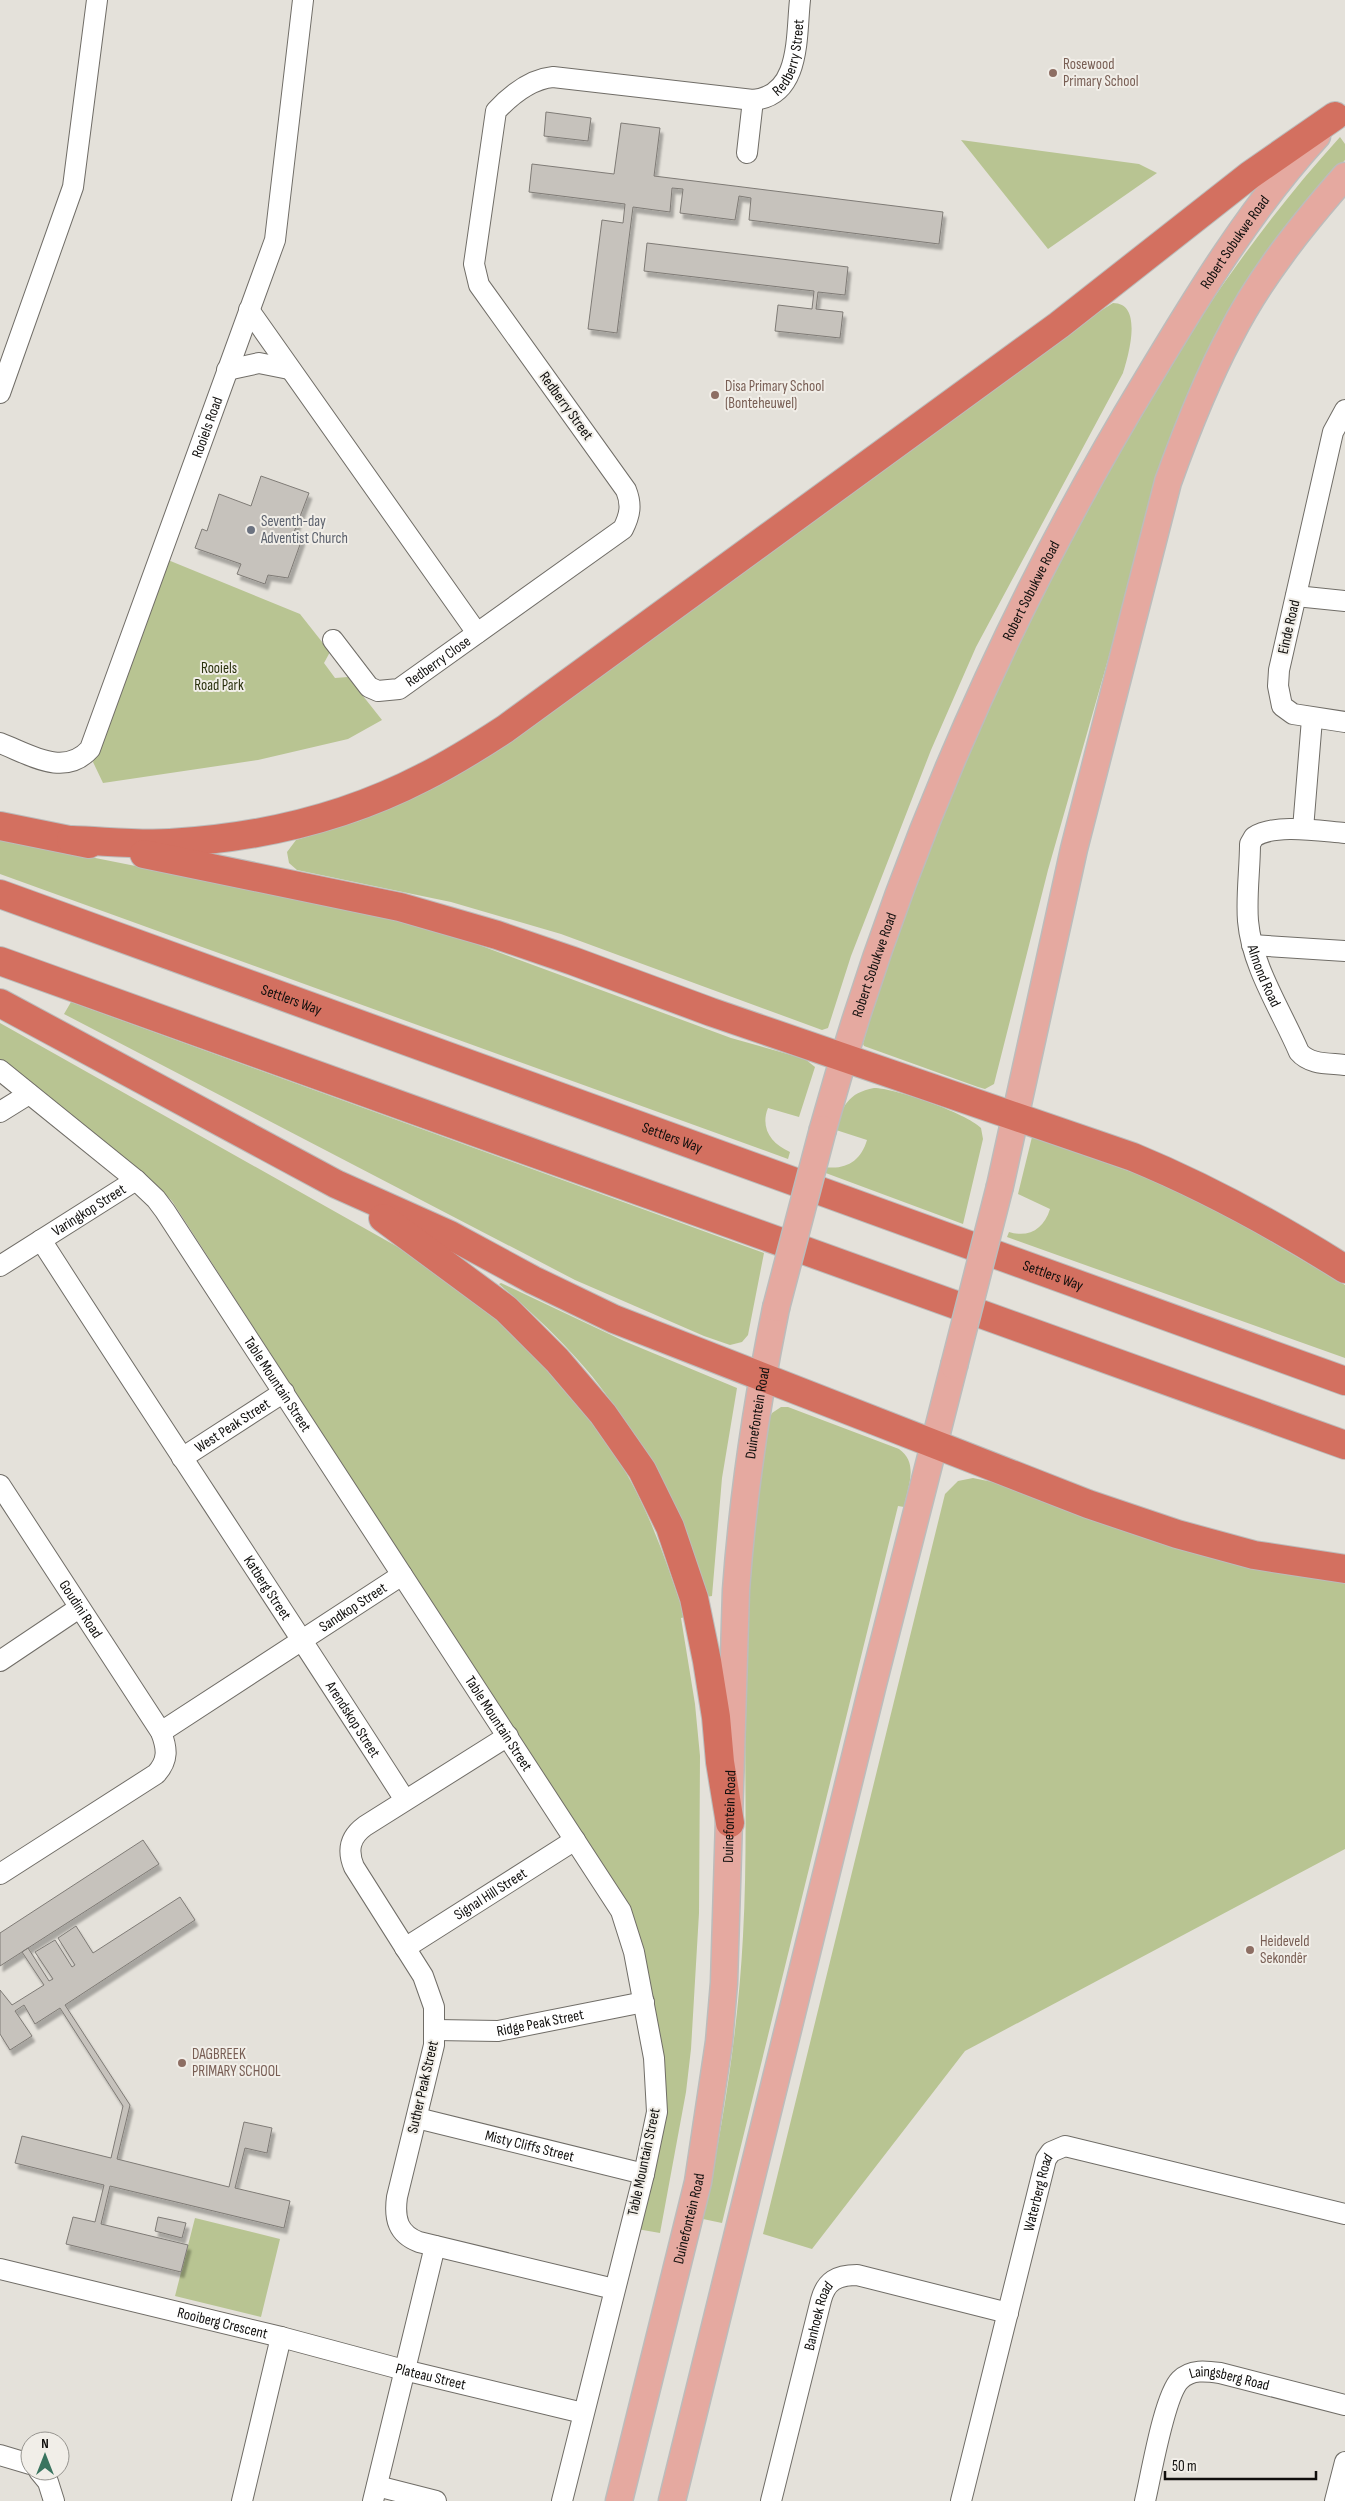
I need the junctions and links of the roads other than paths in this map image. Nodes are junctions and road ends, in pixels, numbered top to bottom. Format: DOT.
graph roads {
  1 [pos="97,0"];
  2 [pos="303,0"];
  3 [pos="800,0"];
  4 [pos="753,100"];
  5 [pos="1340,112"];
  6 [pos="748,153"];
  7 [pos="1345,176"];
  8 [pos="249,310"];
  9 [pos="289,369"];
  10 [pos="227,370"];
  11 [pos="0,392"];
  12 [pos="1345,410"];
  13 [pos="1296,596"];
  14 [pos="1345,602"];
  15 [pos="477,633"];
  16 [pos="334,640"];
  17 [pos="1312,719"];
  18 [pos="1345,722"];
  19 [pos="0,743"];
  20 [pos="0,826"];
  21 [pos="1303,829"];
  22 [pos="1345,833"];
  23 [pos="71,840"];
  24 [pos="0,894"];
  25 [pos="1252,945"];
  26 [pos="1345,951"];
  27 [pos="0,961"];
  28 [pos="0,1003"];
  29 [pos="843,1057"];
  30 [pos="1345,1065"];
  31 [pos="0,1070"];
  32 [pos="29,1094"];
  33 [pos="0,1112"];
  34 [pos="1014,1118"];
  35 [pos="822,1129"];
  36 [pos="136,1180"];
  37 [pos="336,1184"];
  38 [pos="41,1240"];
  39 [pos="0,1266"];
  40 [pos="1345,1269"];
  41 [pos="762,1378"];
  42 [pos="1345,1382"];
  43 [pos="284,1392"];
  44 [pos="934,1445"];
  45 [pos="1345,1445"];
  46 [pos="182,1458"];
  47 [pos="0,1485"];
  48 [pos="1345,1569"];
  49 [pos="402,1575"];
  50 [pos="79,1608"];
  51 [pos="303,1640"];
  52 [pos="0,1661"];
  53 [pos="161,1732"];
  54 [pos="508,1736"];
  55 [pos="405,1800"];
  56 [pos="730,1823"];
  57 [pos="575,1840"];
  58 [pos="0,1874"];
  59 [pos="405,1948"];
  60 [pos="644,2002"];
  61 [pos="436,2030"];
  62 [pos="417,2118"];
  63 [pos="644,2174"];
  64 [pos="1345,2214"];
  65 [pos="435,2246"];
  66 [pos="0,2268"];
  67 [pos="614,2289"];
  68 [pos="1008,2313"];
  69 [pos="281,2336"];
  70 [pos="404,2370"];
  71 [pos="1345,2405"];
  72 [pos="583,2413"];
  73 [pos="0,2455"];
  74 [pos="20,2461"];
  75 [pos="1345,2462"];
  76 [pos="47,2481"];
  77 [pos="375,2494"];
  78 [pos="54,2501"];
  79 [pos="242,2501"];
  80 [pos="436,2501"];
  81 [pos="562,2501"];
  82 [pos="619,2501"];
  83 [pos="672,2501"];
  84 [pos="771,2501"];
  85 [pos="961,2501"];
  86 [pos="1145,2501"];
  87 [pos="1336,2501"];
  1 -- 11 [label="street"];
  2 -- 8 [label="street, Rooiels Road"];
  3 -- 4 [label="street, Redberry Street"];
  4 -- 6 [label="street"];
  4 -- 15 [label="street, Redberry Street"];
  5 -- 23 [label="highway"];
  5 -- 29 [label="main road, Robert Sobukwe Road"];
  7 -- 34 [label="main road"];
  8 -- 9 [label="street"];
  8 -- 10 [label="street, Rooiels Road"];
  9 -- 10 [label="street"];
  9 -- 15 [label="street"];
  10 -- 19 [label="street, Rooiels Road"];
  12 -- 13 [label="street, Einde Road"];
  13 -- 14 [label="street"];
  13 -- 17 [label="street, Einde Road"];
  15 -- 16 [label="street, Redberry Close"];
  17 -- 18 [label="street, Einde Road"];
  17 -- 21 [label="street"];
  20 -- 23 [label="highway"];
  21 -- 22 [label="street"];
  21 -- 25 [label="street, Almond Road"];
  23 -- 29 [label="highway"];
  24 -- 42 [label="highway, Settlers Way"];
  25 -- 26 [label="street"];
  25 -- 30 [label="street, Almond Road"];
  27 -- 45 [label="highway"];
  28 -- 37 [label="highway"];
  29 -- 34 [label="highway"];
  29 -- 35 [label="main road, Robert Sobukwe Road"];
  31 -- 32 [label="street, Table Mountain Street"];
  32 -- 33 [label="street"];
  32 -- 36 [label="street, Table Mountain Street"];
  34 -- 40 [label="highway"];
  34 -- 44 [label="main road, bridge"];
  35 -- 41 [label="main road, Duinefontein Road, bridge"];
  36 -- 38 [label="street, Varingkop Street"];
  36 -- 43 [label="street, Table Mountain Street"];
  37 -- 41 [label="highway"];
  37 -- 56 [label="highway"];
  38 -- 39 [label="street"];
  38 -- 46 [label="street, Katberg Street"];
  41 -- 44 [label="highway"];
  41 -- 56 [label="main road, Duinefontein Road"];
  43 -- 46 [label="street, West Peak Street"];
  43 -- 49 [label="street, Table Mountain Street"];
  44 -- 48 [label="highway"];
  44 -- 83 [label="main road"];
  46 -- 51 [label="street, Katberg Street"];
  47 -- 50 [label="street, Goudini Road"];
  49 -- 51 [label="street, Sandkop Street"];
  49 -- 54 [label="street, Table Mountain Street"];
  50 -- 52 [label="street"];
  50 -- 53 [label="street, Goudini Road"];
  51 -- 53 [label="street"];
  51 -- 55 [label="street, Arendskop Street"];
  53 -- 58 [label="street"];
  54 -- 55 [label="street, Suther Peak Street"];
  54 -- 57 [label="street, Table Mountain Street"];
  55 -- 59 [label="street, Suther Peak Street"];
  56 -- 82 [label="main road, Duinefontein Road"];
  57 -- 59 [label="street, Signal Hill Street"];
  57 -- 60 [label="street, Table Mountain Street"];
  59 -- 61 [label="street, Suther Peak Street"];
  60 -- 61 [label="street, Ridge Peak Street"];
  60 -- 63 [label="street, Table Mountain Street"];
  61 -- 62 [label="street, Suther Peak Street"];
  62 -- 63 [label="street, Misty Cliffs Street"];
  62 -- 65 [label="street, Suther Peak Street"];
  63 -- 67 [label="street, Table Mountain Street"];
  64 -- 68 [label="street, Waterberg Road"];
  65 -- 67 [label="street, Suther Peak Street"];
  65 -- 70 [label="street"];
  66 -- 69 [label="street, Rooiberg Crescent"];
  67 -- 72 [label="street, Table Mountain Street"];
  68 -- 84 [label="street, Banhoek Road"];
  68 -- 85 [label="street, Waterberg Road"];
  69 -- 70 [label="street, Plateau Street"];
  69 -- 79 [label="street, Rooiberg Crescent"];
  70 -- 72 [label="street, Plateau Street"];
  70 -- 77 [label="street"];
  71 -- 86 [label="street, Laingsberg Road"];
  72 -- 81 [label="street, Table Mountain Street"];
  73 -- 74 [label="street"];
  75 -- 87 [label="street"];
  76 -- 78 [label="street"];
  77 -- 80 [label="street"];
}
